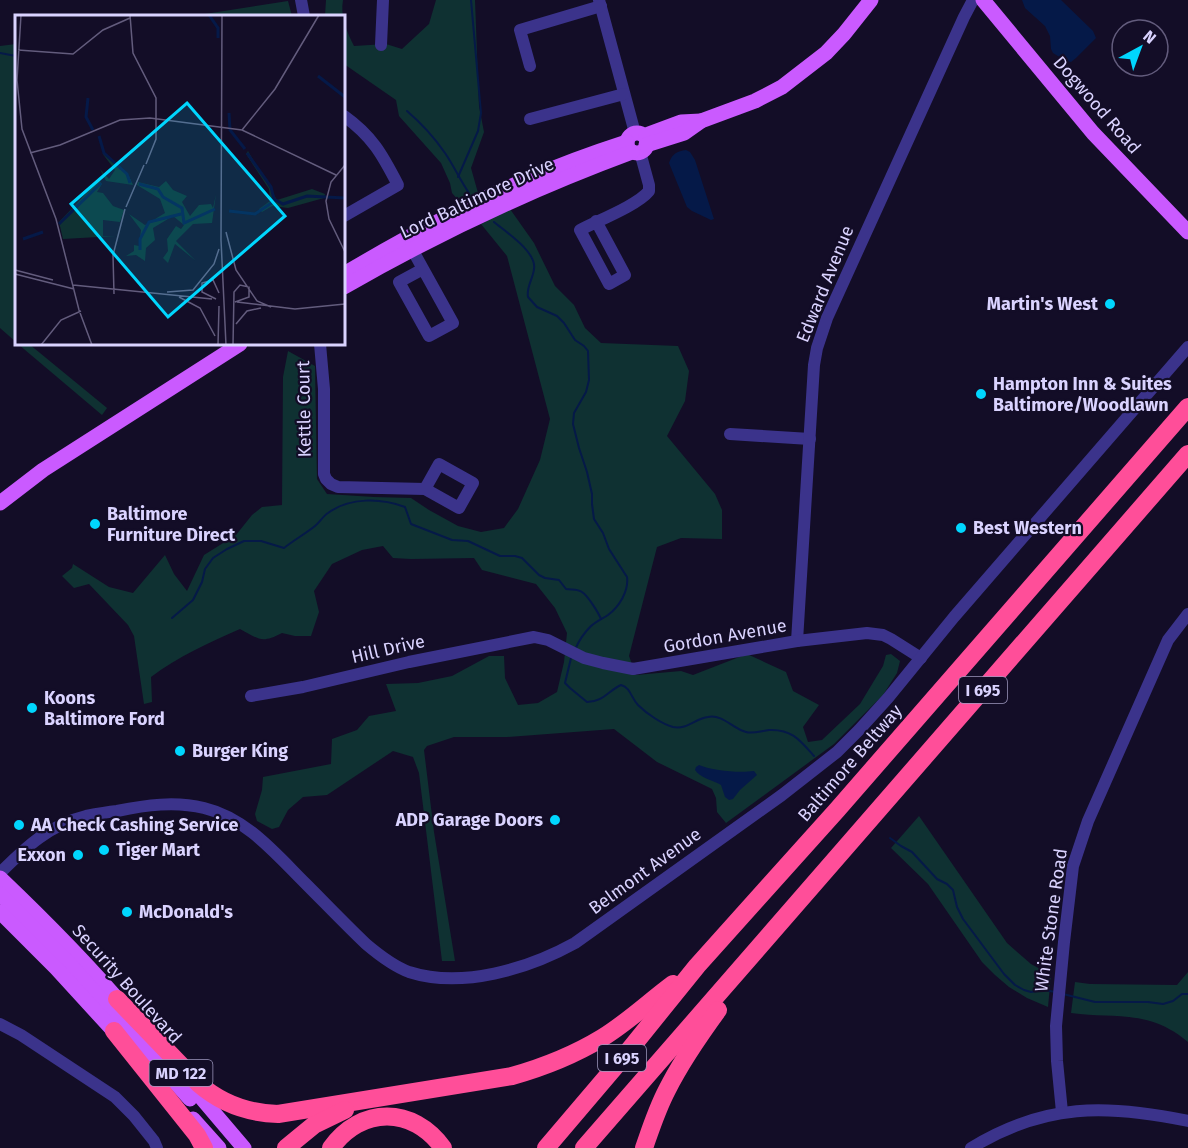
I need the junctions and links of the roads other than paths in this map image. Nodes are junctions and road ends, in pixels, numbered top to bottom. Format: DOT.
graph roads {
  1 [pos="301,0"];
  2 [pos="383,0"];
  3 [pos="871,0"];
  4 [pos="973,0"];
  5 [pos="983,0"];
  6 [pos="600,3"];
  7 [pos="304,15"];
  8 [pos="381,45"];
  9 [pos="530,66"];
  10 [pos="624,94"];
  11 [pos="345,117"];
  12 [pos="530,119"];
  13 [pos="637,143"];
  14 [pos="345,215"];
  15 [pos="596,221"];
  16 [pos="1188,232"];
  17 [pos="412,249"];
  18 [pos="423,268"];
  19 [pos="345,273"];
  20 [pos="345,286"];
  21 [pos="238,345"];
  22 [pos="320,345"];
  23 [pos="1188,346"];
  24 [pos="1188,407"];
  25 [pos="730,434"];
  26 [pos="810,439"];
  27 [pos="1188,454"];
  28 [pos="425,489"];
  29 [pos="0,502"];
  30 [pos="1188,615"];
  31 [pos="534,637"];
  32 [pos="797,641"];
  33 [pos="921,658"];
  34 [pos="251,696"];
  35 [pos="0,876"];
  36 [pos="0,894"];
  37 [pos="0,912"];
  38 [pos="778,926"];
  39 [pos="0,927"];
  40 [pos="21,933"];
  41 [pos="697,966"];
  42 [pos="117,999"];
  43 [pos="0,1024"];
  44 [pos="114,1031"];
  45 [pos="375,1099"];
  46 [pos="1062,1112"];
  47 [pos="1188,1121"];
  48 [pos="157,1148"];
  49 [pos="204,1148"];
  50 [pos="219,1148"];
  51 [pos="234,1148"];
  52 [pos="244,1148"];
  53 [pos="286,1148"];
  54 [pos="331,1148"];
  55 [pos="443,1148"];
  56 [pos="546,1148"];
  57 [pos="584,1148"];
  58 [pos="644,1148"];
  59 [pos="971,1148"];
  1 -- 7 [label="street"];
  2 -- 8 [label="street"];
  3 -- 13 [label="main road, Lord Baltimore Drive"];
  4 -- 26 [label="street, Edward Avenue"];
  5 -- 16 [label="main road, Dogwood Road"];
  6 -- 9 [label="street"];
  6 -- 10 [label="street"];
  10 -- 12 [label="street"];
  10 -- 13 [label="street"];
  11 -- 14 [label="street"];
  13 -- 15 [label="street"];
  13 -- 17 [label="main road, Lord Baltimore Drive"];
  13 -- 19 [label="main road, Lord Baltimore Drive"];
  15 -- 15 [label="street"];
  17 -- 18 [label="street"];
  17 -- 20 [label="main road, Lord Baltimore Drive"];
  18 -- 18 [label="street"];
  21 -- 29 [label="main road"];
  22 -- 28 [label="street, Kettle Court"];
  23 -- 33 [label="street, Belmont Avenue"];
  24 -- 41 [label="highway, Baltimore Beltway / I 695"];
  25 -- 26 [label="street"];
  26 -- 32 [label="street, Edward Avenue"];
  27 -- 38 [label="highway, I 695"];
  30 -- 46 [label="street, White Stone Road"];
  31 -- 32 [label="street, Gordon Avenue"];
  31 -- 34 [label="street, Hill Drive"];
  32 -- 33 [label="street, Gordon Avenue"];
  33 -- 35 [label="street, Belmont Avenue"];
  35 -- 42 [label="main road, Security Boulevard / MD 122"];
  36 -- 51 [label="main road"];
  37 -- 40 [label="main road, MD 122"];
  38 -- 57 [label="highway, I 695"];
  38 -- 58 [label="highway"];
  39 -- 40 [label="main road"];
  40 -- 44 [label="main road, MD 122"];
  41 -- 45 [label="highway"];
  41 -- 56 [label="highway, Baltimore Beltway / I 695"];
  42 -- 45 [label="highway"];
  42 -- 52 [label="main road, Security Boulevard / MD 122"];
  43 -- 48 [label="street"];
  44 -- 49 [label="highway"];
  44 -- 50 [label="main road, MD 122"];
  45 -- 53 [label="highway"];
  46 -- 47 [label="street"];
  46 -- 59 [label="street"];
  54 -- 55 [label="highway"];
}
